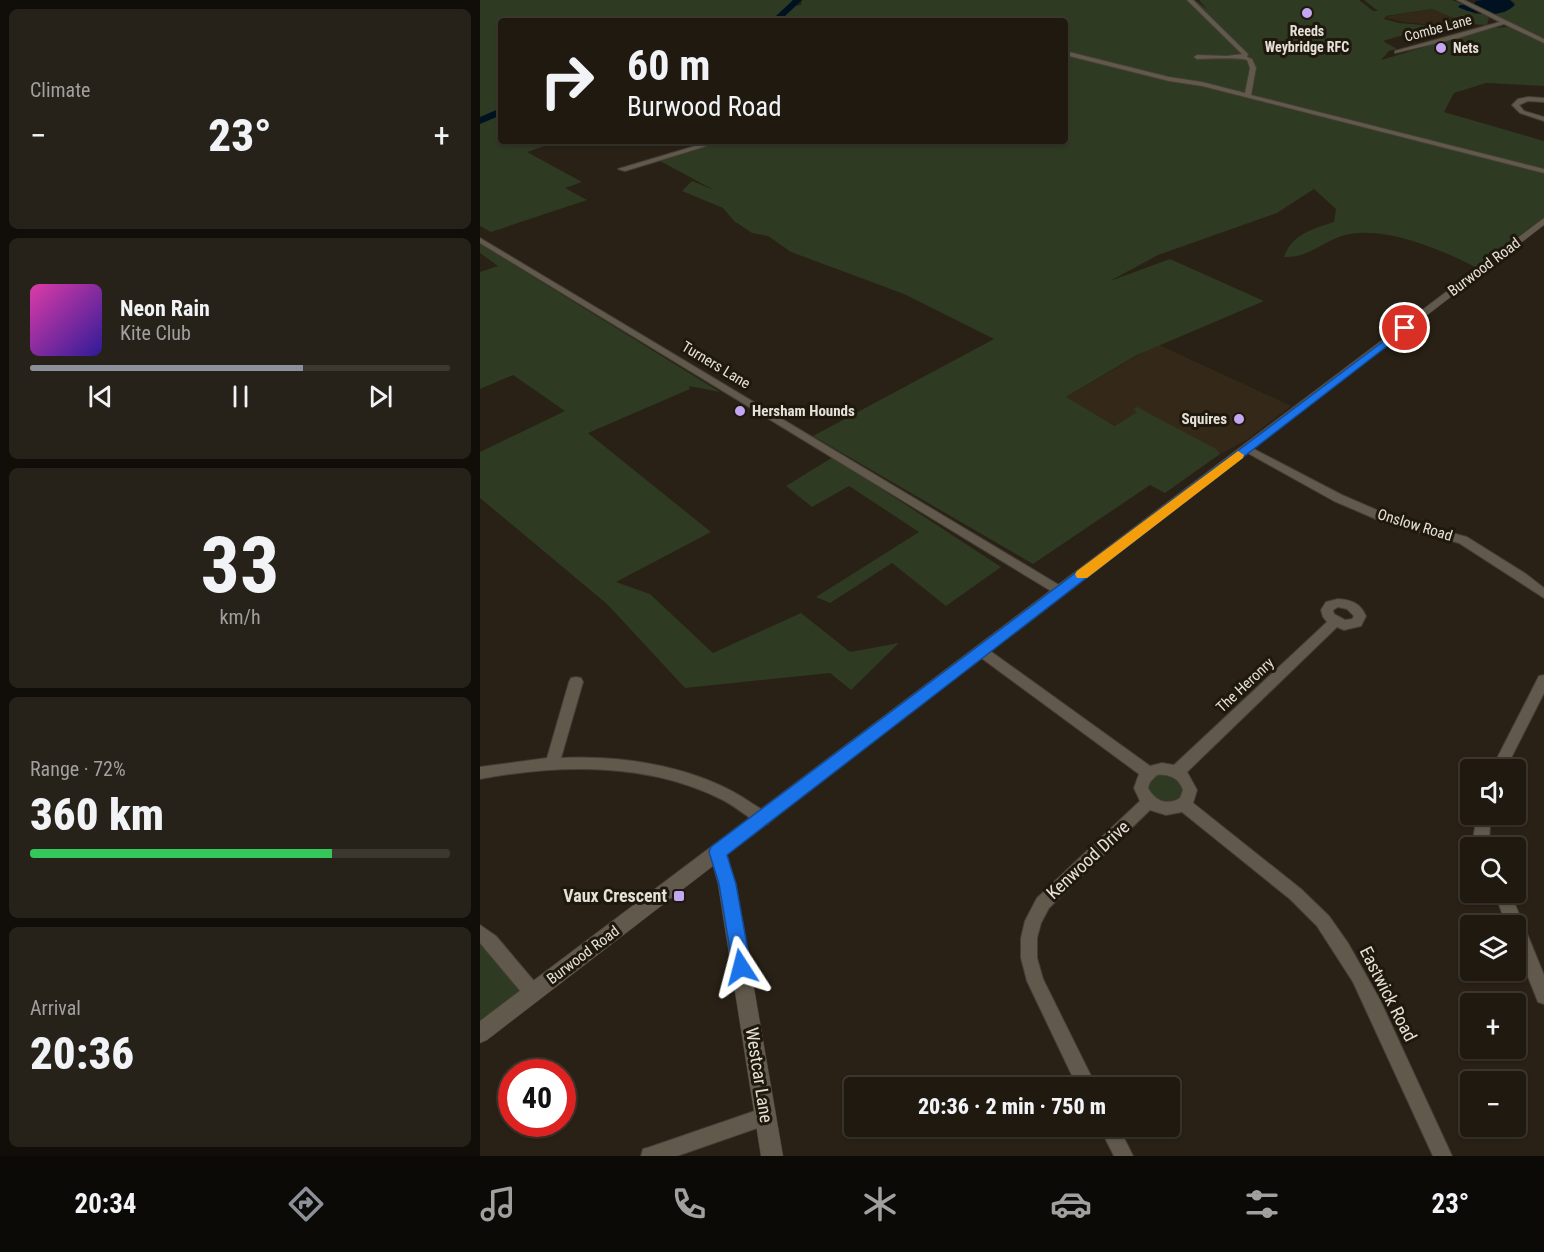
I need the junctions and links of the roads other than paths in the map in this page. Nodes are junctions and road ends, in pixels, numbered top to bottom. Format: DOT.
graph roads {
  1 [pos="1190,0"];
  2 [pos="1460,0"];
  3 [pos="1504,21"];
  4 [pos="1512,25"];
  5 [pos="1485,27"];
  6 [pos="1544,41"];
  7 [pos="1397,52"];
  8 [pos="1068,54"];
  9 [pos="1197,57"];
  10 [pos="1245,57"];
  11 [pos="1248,96"];
  12 [pos="1544,100"];
  13 [pos="1544,119"];
  14 [pos="710,144"];
  15 [pos="622,170"];
  16 [pos="1544,171"];
  17 [pos="1544,221"];
  18 [pos="480,240"];
  19 [pos="1248,448"];
  20 [pos="1060,591"];
  21 [pos="1544,594"];
  22 [pos="1335,622"];
  23 [pos="981,651"];
  24 [pos="1544,680"];
  25 [pos="576,682"];
  26 [pos="1504,759"];
  27 [pos="553,762"];
  28 [pos="1177,772"];
  29 [pos="480,773"];
  30 [pos="1149,773"];
  31 [pos="1149,802"];
  32 [pos="1183,804"];
  33 [pos="763,819"];
  34 [pos="718,852"];
  35 [pos="1506,903"];
  36 [pos="480,933"];
  37 [pos="533,993"];
  38 [pos="1544,996"];
  39 [pos="480,1033"];
  40 [pos="1083,1077"];
  41 [pos="766,1116"];
  42 [pos="1114,1137"];
  43 [pos="650,1156"];
  44 [pos="772,1156"];
  45 [pos="1124,1156"];
  46 [pos="1443,1156"];
  1 -- 10 [label="street"];
  2 -- 3 [label="street"];
  3 -- 4 [label="street"];
  3 -- 5 [label="street, Combe Lane"];
  4 -- 5 [label="street, Combe Lane"];
  4 -- 6 [label="street"];
  5 -- 7 [label="street, Combe Lane"];
  8 -- 11 [label="street"];
  9 -- 10 [label="street"];
  10 -- 11 [label="street"];
  11 -- 16 [label="street"];
  12 -- 13 [label="street"];
  14 -- 15 [label="street"];
  17 -- 19 [label="street, Burwood Road"];
  18 -- 20 [label="street, Turners Lane"];
  19 -- 20 [label="street, Burwood Road"];
  19 -- 21 [label="street, Onslow Road"];
  20 -- 23 [label="street, Burwood Road"];
  22 -- 28 [label="street, The Heronry"];
  23 -- 30 [label="street"];
  23 -- 33 [label="street, Burwood Road"];
  24 -- 26 [label="street"];
  25 -- 27 [label="street"];
  27 -- 29 [label="street"];
  27 -- 33 [label="street"];
  28 -- 30 [label="street"];
  28 -- 32 [label="street"];
  30 -- 31 [label="street"];
  31 -- 32 [label="street"];
  31 -- 40 [label="street, Kenwood Drive"];
  32 -- 46 [label="street, Eastwick Road"];
  33 -- 34 [label="street, Burwood Road"];
  34 -- 37 [label="street, Burwood Road"];
  34 -- 41 [label="street, Westcar Lane"];
  35 -- 38 [label="street"];
  36 -- 37 [label="street"];
  37 -- 39 [label="street, Burwood Road"];
  41 -- 43 [label="street"];
  41 -- 44 [label="street, Westcar Lane"];
  42 -- 45 [label="street"];
}
